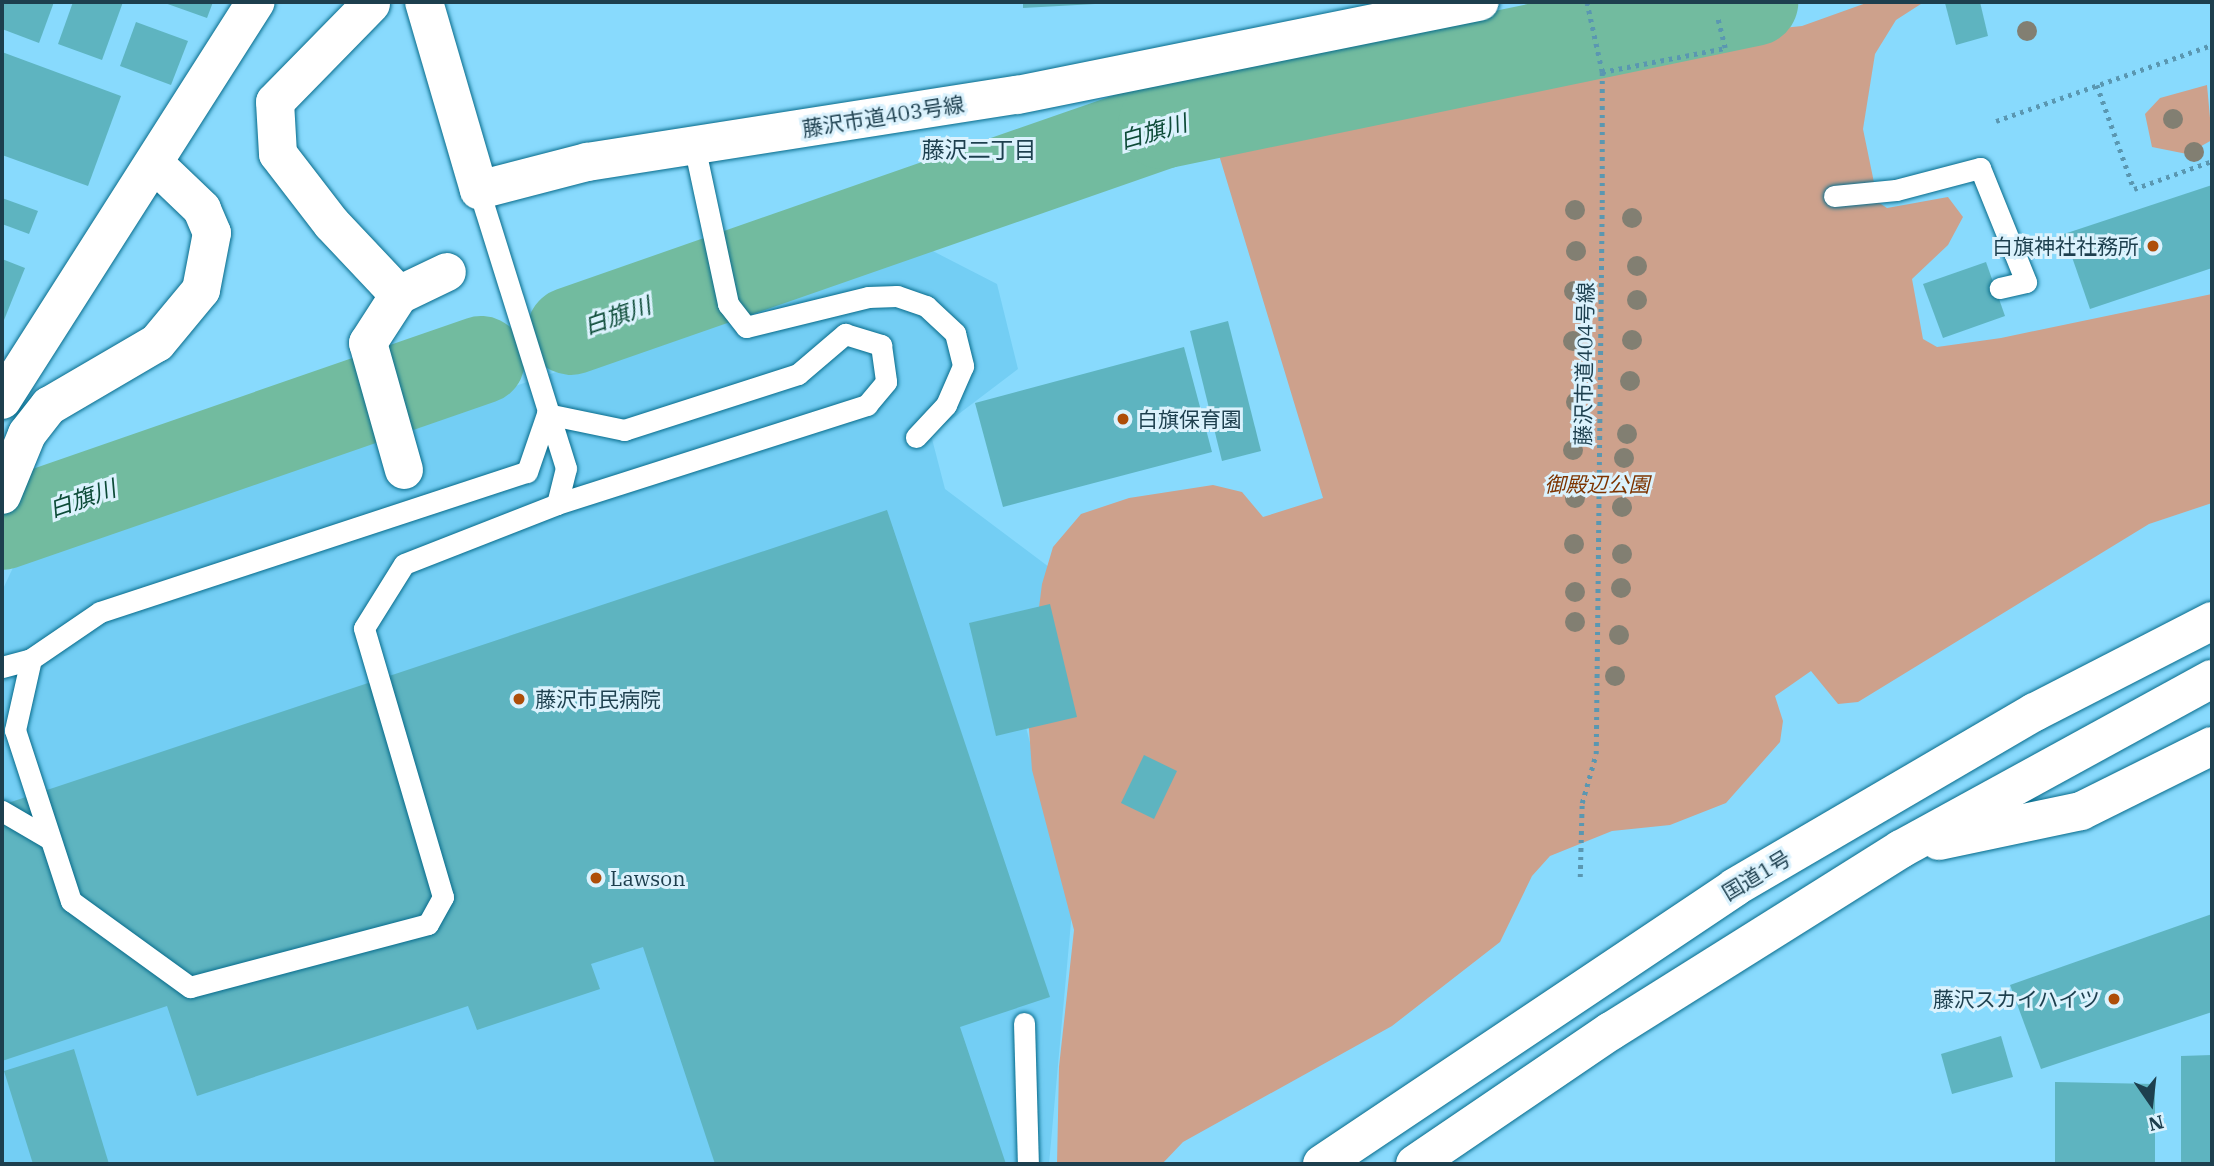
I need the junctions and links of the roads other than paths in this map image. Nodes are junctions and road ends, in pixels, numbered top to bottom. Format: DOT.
graph roads {
  1 [pos="256,2"];
  2 [pos="424,2"];
  3 [pos="1480,2"];
  4 [pos="371,4"];
  5 [pos="694,145"];
  6 [pos="156,165"];
  7 [pos="478,190"];
  8 [pos="1834,196"];
  9 [pos="447,272"];
  10 [pos="2000,288"];
  11 [pos="399,295"];
  12 [pos="2,400"];
  13 [pos="547,414"];
  14 [pos="916,437"];
  15 [pos="404,470"];
  16 [pos="6,482"];
  17 [pos="557,504"];
  18 [pos="2212,621"];
  19 [pos="31,659"];
  20 [pos="2,667"];
  21 [pos="2212,679"];
  22 [pos="2212,746"];
  23 [pos="2,811"];
  24 [pos="51,839"];
  25 [pos="1901,849"];
  26 [pos="1024,1023"];
  27 [pos="1028,1164"];
  28 [pos="1322,1164"];
  29 [pos="1415,1164"];
  1 -- 6 [label="main road"];
  2 -- 7 [label="main road"];
  3 -- 5 [label="main road, 藤沢市道403号線"];
  4 -- 11 [label="main road"];
  5 -- 7 [label="main road, 藤沢市道403号線"];
  5 -- 14 [label="lane"];
  6 -- 12 [label="main road"];
  6 -- 16 [label="main road"];
  7 -- 13 [label="lane"];
  8 -- 10 [label="lane"];
  9 -- 11 [label="main road"];
  11 -- 15 [label="main road"];
  13 -- 17 [label="lane"];
  13 -- 17 [label="lane"];
  13 -- 19 [label="lane"];
  17 -- 24 [label="lane"];
  18 -- 28 [label="main road, 国道1号"];
  19 -- 20 [label="lane"];
  19 -- 24 [label="lane"];
  21 -- 25 [label="main road"];
  22 -- 25 [label="main road"];
  23 -- 24 [label="lane"];
  25 -- 29 [label="main road"];
  26 -- 27 [label="lane"];
}
